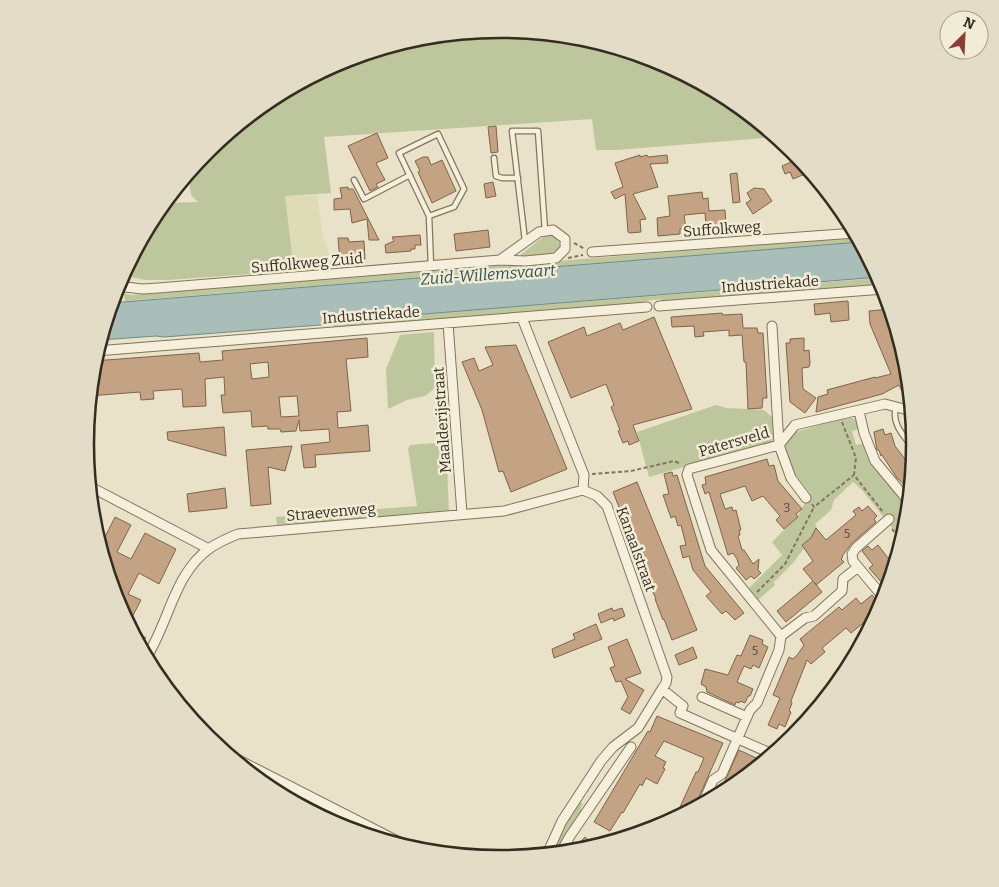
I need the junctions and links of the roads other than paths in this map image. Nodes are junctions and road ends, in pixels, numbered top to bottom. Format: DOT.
graph roads {
  1 [pos="494,158"];
  2 [pos="410,175"];
  3 [pos="518,178"];
  4 [pos="354,180"];
  5 [pos="429,216"];
  6 [pos="545,232"];
  7 [pos="847,234"];
  8 [pos="525,242"];
  9 [pos="592,252"];
  10 [pos="500,260"];
  11 [pos="431,266"];
  12 [pos="124,287"];
  13 [pos="875,289"];
  14 [pos="659,306"];
  15 [pos="647,307"];
  16 [pos="522,318"];
  17 [pos="448,323"];
  18 [pos="772,326"];
  19 [pos="104,350"];
  20 [pos="896,407"];
  21 [pos="904,409"];
  22 [pos="859,411"];
  23 [pos="906,438"];
  24 [pos="779,444"];
  25 [pos="96,490"];
  26 [pos="583,490"];
  27 [pos="902,495"];
  28 [pos="806,498"];
  29 [pos="462,514"];
  30 [pos="889,519"];
  31 [pos="209,549"];
  32 [pos="858,567"];
  33 [pos="878,591"];
  34 [pos="781,636"];
  35 [pos="150,650"];
  36 [pos="662,690"];
  37 [pos="702,697"];
  38 [pos="747,717"];
  39 [pos="738,739"];
  40 [pos="631,747"];
  41 [pos="764,752"];
  42 [pos="256,769"];
  43 [pos="708,791"];
  44 [pos="377,830"];
  45 [pos="566,844"];
  46 [pos="551,846"];
  1 -- 3 [label="lane"];
  2 -- 4 [label="lane"];
  2 -- 5 [label="lane"];
  2 -- 5 [label="lane"];
  3 -- 6 [label="lane"];
  3 -- 8 [label="lane"];
  5 -- 11 [label="lane"];
  6 -- 8 [label="street"];
  6 -- 10 [label="street, Suffolkweg Zuid"];
  7 -- 9 [label="street, Suffolkweg"];
  8 -- 10 [label="street"];
  10 -- 11 [label="street, Suffolkweg Zuid"];
  11 -- 12 [label="street, Suffolkweg Zuid"];
  13 -- 14 [label="street, Industriekade"];
  15 -- 16 [label="street, Industriekade"];
  16 -- 17 [label="street, Industriekade"];
  16 -- 26 [label="street"];
  17 -- 19 [label="street, Industriekade"];
  17 -- 29 [label="street, Maalderijstraat"];
  18 -- 24 [label="street"];
  20 -- 21 [label="street, Patersveld"];
  20 -- 22 [label="street, Patersveld"];
  20 -- 23 [label="lane"];
  22 -- 24 [label="street, Patersveld"];
  22 -- 27 [label="street"];
  24 -- 28 [label="street"];
  24 -- 34 [label="street, Patersveld"];
  25 -- 31 [label="street"];
  26 -- 29 [label="street, Straevenweg"];
  26 -- 36 [label="street, Kanaalstraat"];
  29 -- 31 [label="street, Straevenweg"];
  30 -- 32 [label="street"];
  31 -- 35 [label="street, Straevenweg"];
  32 -- 33 [label="street"];
  32 -- 34 [label="street"];
  34 -- 38 [label="street"];
  36 -- 39 [label="street"];
  36 -- 46 [label="street"];
  37 -- 38 [label="street"];
  38 -- 39 [label="street"];
  39 -- 41 [label="street"];
  39 -- 43 [label="street"];
  40 -- 45 [label="street"];
  42 -- 44 [label="street"];
}
